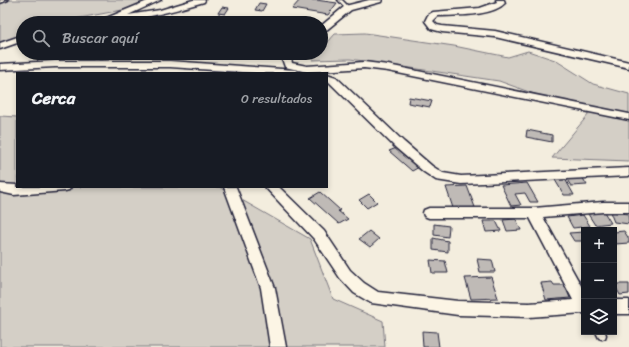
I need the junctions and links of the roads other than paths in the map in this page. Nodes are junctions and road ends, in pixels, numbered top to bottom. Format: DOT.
graph roads {
  1 [pos="4,0"];
  2 [pos="157,0"];
  3 [pos="200,0"];
  4 [pos="340,0"];
  5 [pos="378,0"];
  6 [pos="500,0"];
  7 [pos="0,1"];
  8 [pos="348,8"];
  9 [pos="118,16"];
  10 [pos="137,16"];
  11 [pos="328,24"];
  12 [pos="16,40"];
  13 [pos="0,46"];
  14 [pos="287,60"];
  15 [pos="629,64"];
  16 [pos="0,67"];
  17 [pos="311,71"];
  18 [pos="282,72"];
  19 [pos="328,77"];
  20 [pos="629,117"];
  21 [pos="629,172"];
  22 [pos="0,188"];
  23 [pos="48,188"];
  24 [pos="230,188"];
  25 [pos="272,188"];
  26 [pos="629,207"];
  27 [pos="534,212"];
  28 [pos="429,213"];
  29 [pos="581,300"];
  30 [pos="581,306"];
  31 [pos="617,307"];
  32 [pos="629,307"];
  33 [pos="278,347"];
  1 -- 7 [label="street"];
  2 -- 9 [label="street"];
  3 -- 10 [label="street"];
  4 -- 8 [label="lane"];
  5 -- 8 [label="street"];
  6 -- 15 [label="street"];
  8 -- 11 [label="street"];
  12 -- 13 [label="street"];
  14 -- 17 [label="street"];
  16 -- 18 [label="street"];
  17 -- 20 [label="street"];
  19 -- 21 [label="street"];
  22 -- 23 [label="street"];
  24 -- 33 [label="street"];
  25 -- 30 [label="street"];
  26 -- 27 [label="street"];
  27 -- 28 [label="street"];
  27 -- 29 [label="street"];
  31 -- 32 [label="street"];
}
